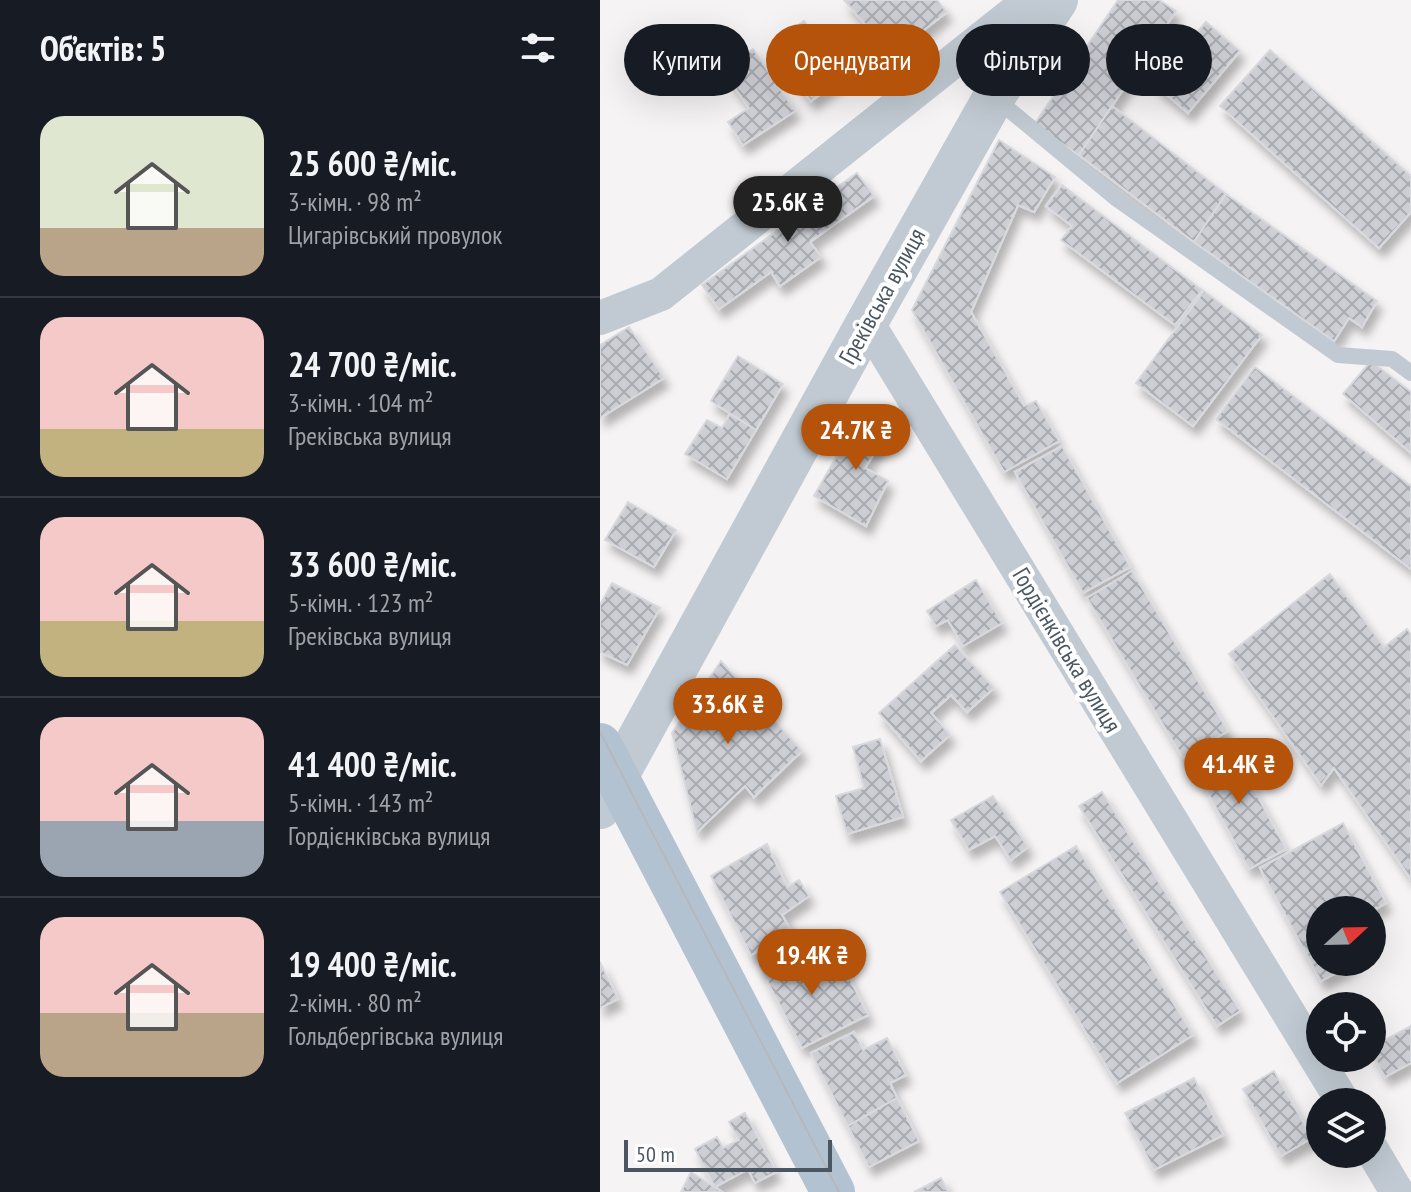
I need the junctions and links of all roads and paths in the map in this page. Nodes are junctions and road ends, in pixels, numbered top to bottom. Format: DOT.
graph roads {
  1 [pos="1030,0"];
  2 [pos="1057,0"];
  3 [pos="994,97"];
  4 [pos="600,318"];
  5 [pos="867,322"];
  6 [pos="1411,373"];
  7 [pos="605,777"];
  8 [pos="1334,1088"];
  9 [pos="1383,1168"];
  10 [pos="833,1192"];
  11 [pos="1397,1192"];
  1 -- 4 [label="street"];
  2 -- 3 [label="street, Греківська вулиця"];
  3 -- 5 [label="street, Греківська вулиця"];
  3 -- 6 [label="lane"];
  5 -- 7 [label="street, Греківська вулиця"];
  5 -- 8 [label="street, Гордієнківська вулиця"];
  7 -- 10 [label="main road"];
  9 -- 11 [label="street"];
}
